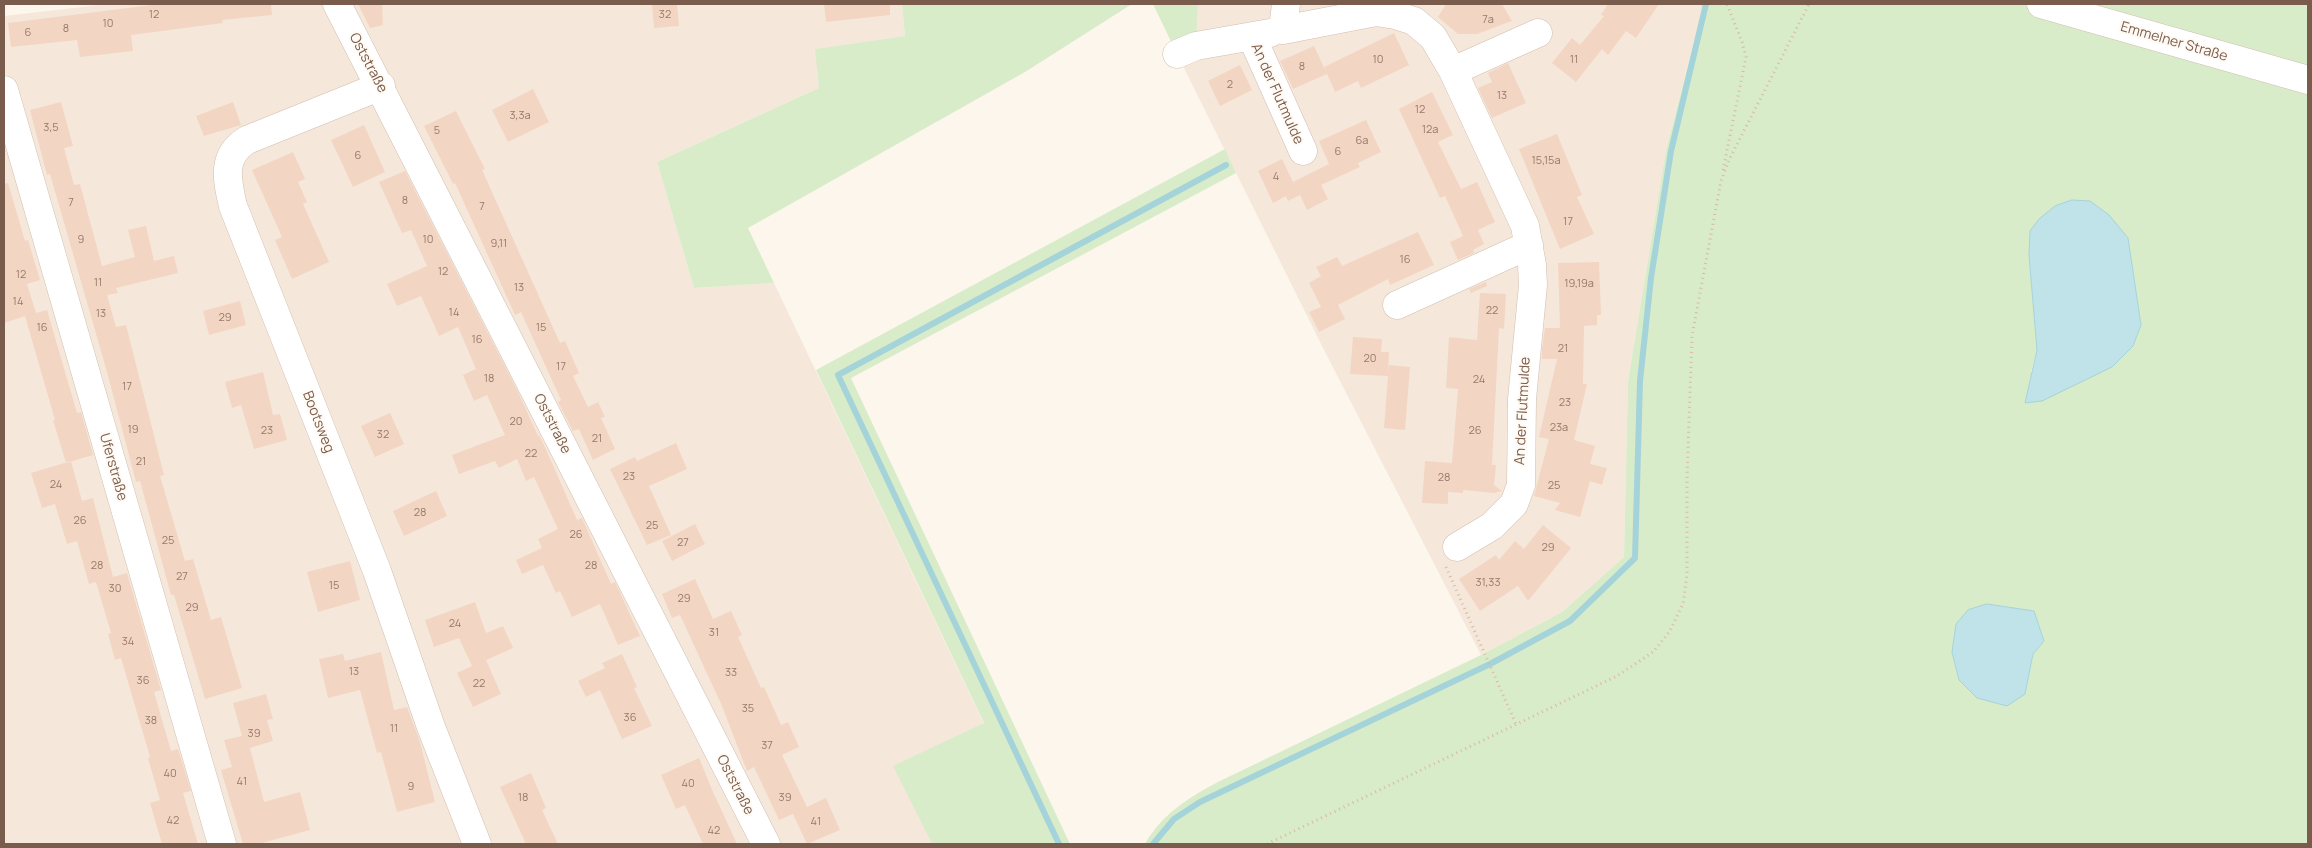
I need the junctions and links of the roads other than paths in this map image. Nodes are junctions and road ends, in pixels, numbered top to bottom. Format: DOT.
graph roads {
  1 [pos="337,4"];
  2 [pos="2041,4"];
  3 [pos="1285,17"];
  4 [pos="1538,34"];
  5 [pos="1252,37"];
  6 [pos="1177,54"];
  7 [pos="1453,71"];
  8 [pos="2308,80"];
  9 [pos="381,86"];
  10 [pos="4,90"];
  11 [pos="1302,151"];
  12 [pos="1529,246"];
  13 [pos="1396,305"];
  14 [pos="1457,547"];
  15 [pos="222,844"];
  16 [pos="478,844"];
  17 [pos="766,844"];
  1 -- 9 [label="street, Oststraße"];
  2 -- 8 [label="street, Emmelner Straße"];
  3 -- 5 [label="street, An der Flutmulde"];
  3 -- 7 [label="street, An der Flutmulde"];
  4 -- 7 [label="street"];
  5 -- 6 [label="street, An der Flutmulde"];
  5 -- 11 [label="street, An der Flutmulde"];
  7 -- 12 [label="street, An der Flutmulde"];
  9 -- 16 [label="street, Bootsweg"];
  9 -- 17 [label="street, Oststraße"];
  10 -- 15 [label="street, Uferstraße"];
  12 -- 13 [label="street"];
  12 -- 14 [label="street, An der Flutmulde"];
}
